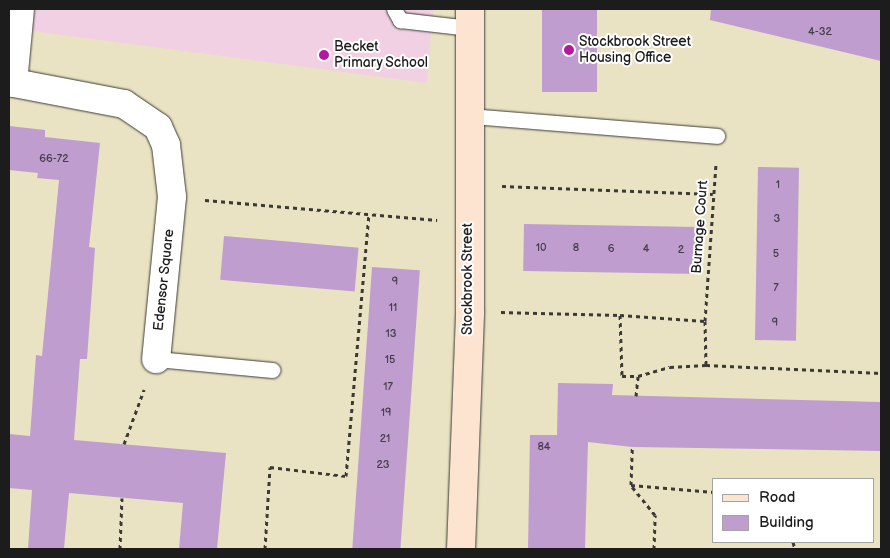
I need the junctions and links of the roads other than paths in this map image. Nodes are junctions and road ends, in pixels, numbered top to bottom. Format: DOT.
graph roads {
  1 [pos="20,9"];
  2 [pos="394,9"];
  3 [pos="470,18"];
  4 [pos="11,82"];
  5 [pos="470,116"];
  6 [pos="717,136"];
  7 [pos="156,358"];
  8 [pos="272,370"];
  9 [pos="461,549"];
  1 -- 4 [label="street"];
  2 -- 3 [label="lane"];
  3 -- 5 [label="street, Stockbrook Street"];
  4 -- 7 [label="street, Edensor Square"];
  5 -- 6 [label="lane"];
  5 -- 9 [label="street, Stockbrook Street"];
  7 -- 8 [label="lane"];
}
